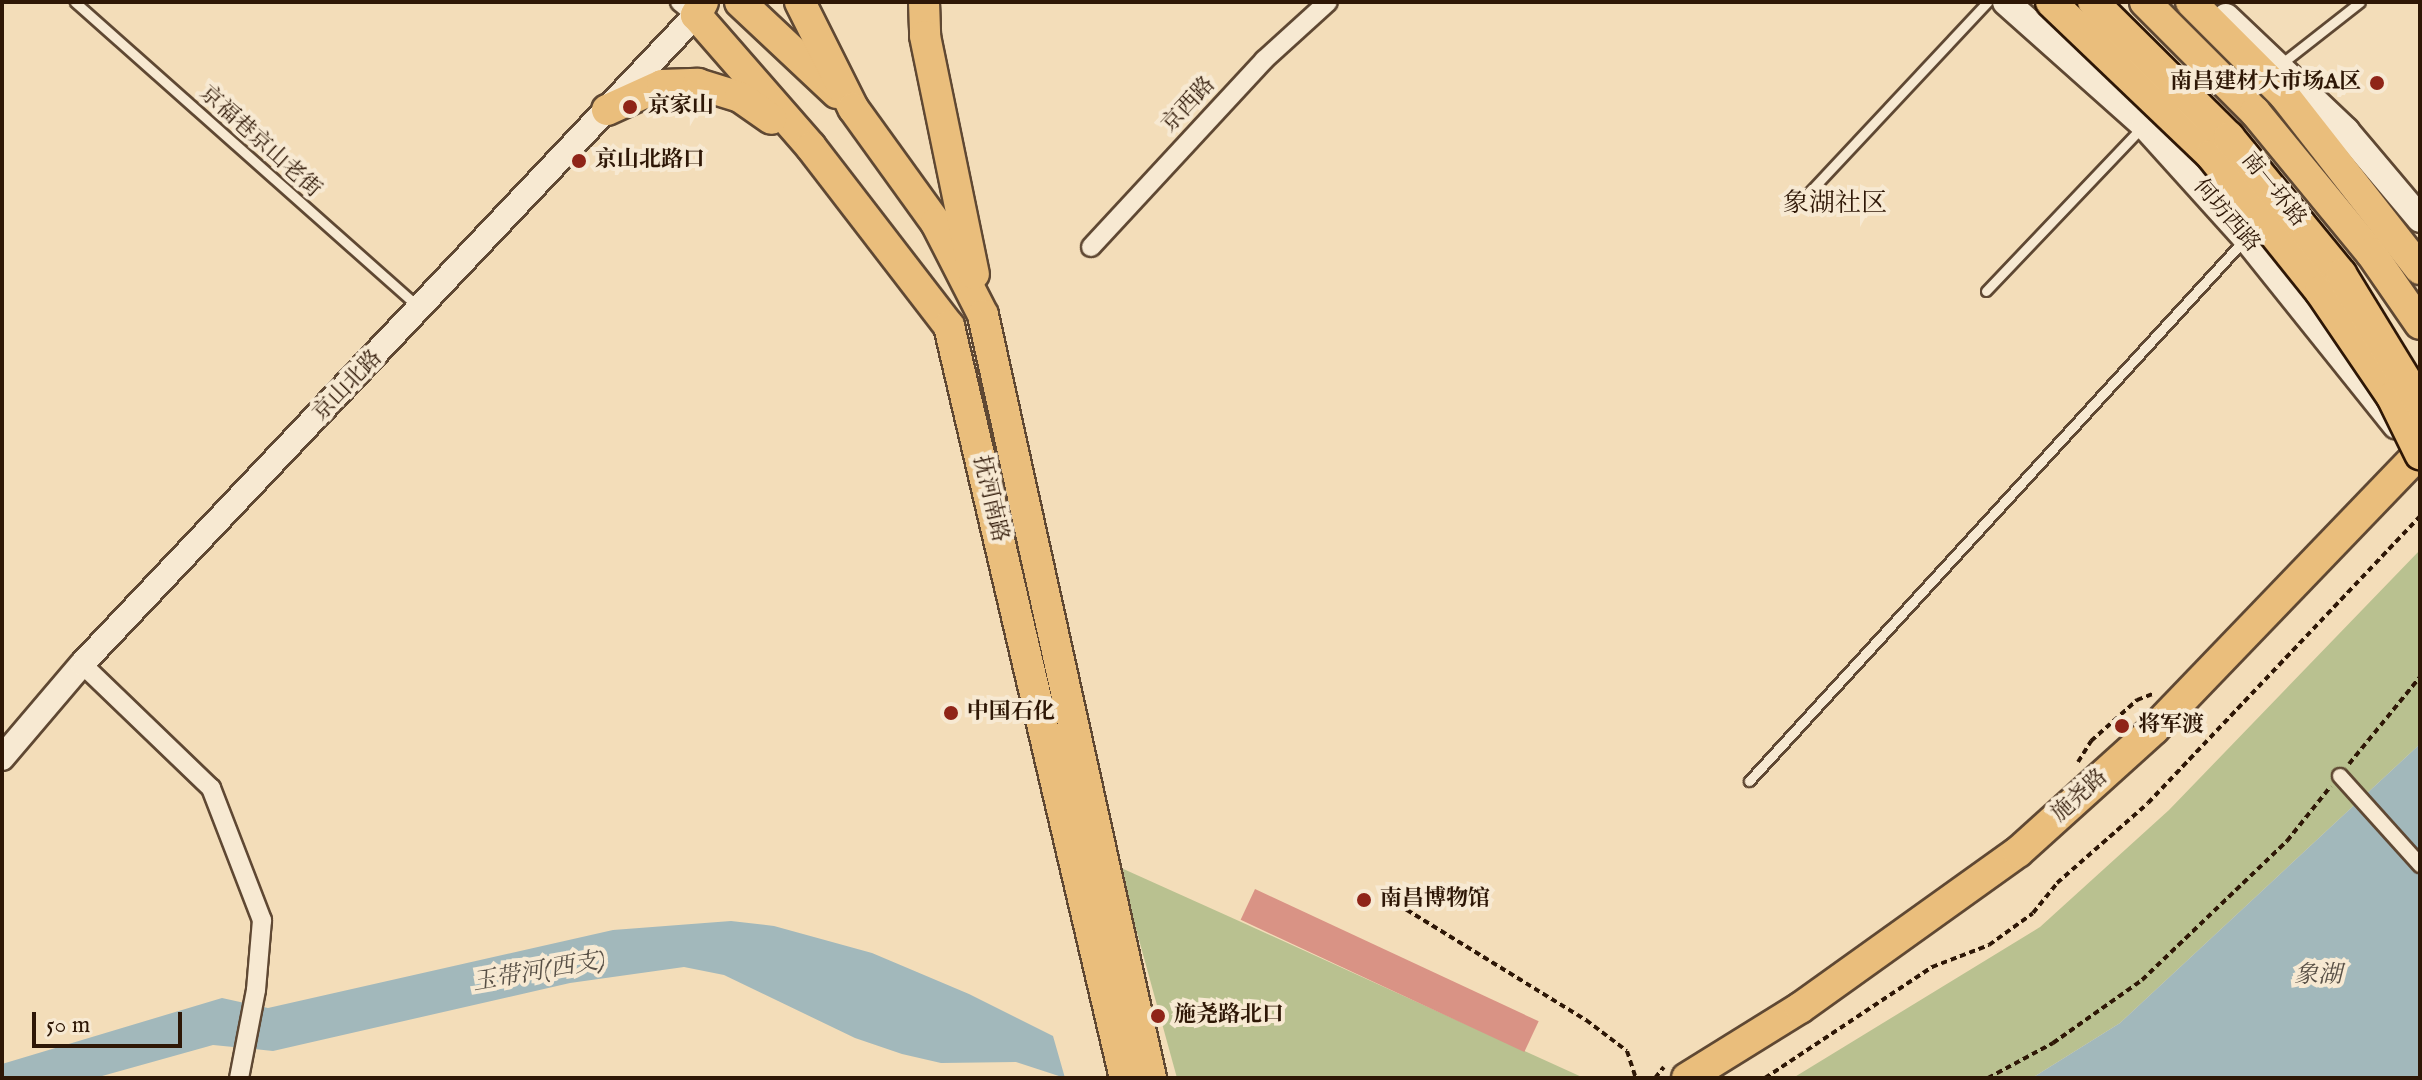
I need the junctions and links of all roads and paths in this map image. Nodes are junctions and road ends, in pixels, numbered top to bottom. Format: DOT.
graph roads {
  1 [pos="75,2"];
  2 [pos="738,2"];
  3 [pos="800,2"];
  4 [pos="924,2"];
  5 [pos="1328,2"];
  6 [pos="1987,2"];
  7 [pos="2006,2"];
  8 [pos="2051,2"];
  9 [pos="2093,2"];
  10 [pos="2145,2"];
  11 [pos="2191,2"];
  12 [pos="2210,2"];
  13 [pos="2357,3"];
  14 [pos="697,5"];
  15 [pos="2278,66"];
  16 [pos="853,108"];
  17 [pos="607,110"];
  18 [pos="2144,125"];
  19 [pos="811,147"];
  20 [pos="1802,200"];
  21 [pos="2420,219"];
  22 [pos="2246,238"];
  23 [pos="1091,247"];
  24 [pos="2420,269"];
  25 [pos="1986,291"];
  26 [pos="421,309"];
  27 [pos="983,315"];
  28 [pos="2420,324"];
  29 [pos="2420,403"];
  30 [pos="2420,454"];
  31 [pos="2420,480"];
  32 [pos="2420,516"];
  33 [pos="82,664"];
  34 [pos="2420,677"];
  35 [pos="2159,692"];
  36 [pos="2,758"];
  37 [pos="2076,766"];
  38 [pos="2340,776"];
  39 [pos="1749,781"];
  40 [pos="2420,865"];
  41 [pos="1381,894"];
  42 [pos="1679,1068"];
  43 [pos="239,1078"];
  44 [pos="1125,1078"];
  45 [pos="1151,1078"];
  46 [pos="1636,1078"];
  47 [pos="1655,1078"];
  48 [pos="1722,1078"];
  49 [pos="1765,1078"];
  50 [pos="1988,1078"];
  1 -- 26 [label="lane, 京福巷京山老街"];
  2 -- 14 [label="main road"];
  2 -- 16 [label="main road"];
  3 -- 16 [label="main road, 抚河南路"];
  4 -- 27 [label="main road"];
  5 -- 23 [label="street, 京西路"];
  6 -- 20 [label="lane"];
  7 -- 18 [label="main road, 何坊西路"];
  8 -- 30 [label="main road, bridge"];
  9 -- 29 [label="main road, 南一环路, bridge"];
  10 -- 28 [label="main road, 南一环路"];
  11 -- 24 [label="main road"];
  12 -- 15 [label="main road"];
  13 -- 15 [label="lane"];
  14 -- 17 [label="street, 京山北路"];
  14 -- 19 [label="main road, 抚河南路"];
  15 -- 21 [label="main road"];
  16 -- 27 [label="main road, 抚河南路"];
  17 -- 19 [label="main road"];
  17 -- 26 [label="street, 京山北路"];
  18 -- 22 [label="main road, 何坊西路"];
  18 -- 25 [label="lane"];
  19 -- 44 [label="main road, 抚河南路"];
  22 -- 30 [label="main road, 何坊西路"];
  22 -- 39 [label="lane"];
  26 -- 33 [label="street, 京山北路"];
  27 -- 45 [label="main road, 抚河南路"];
  30 -- 42 [label="main road, 施尧路"];
  31 -- 48 [label="main road, 施尧路"];
  32 -- 49 [label="path"];
  33 -- 36 [label="street, 京山北路"];
  33 -- 43 [label="street"];
  34 -- 38 [label="path"];
  35 -- 37 [label="path"];
  38 -- 40 [label="street"];
  38 -- 50 [label="path"];
  41 -- 46 [label="path"];
  42 -- 47 [label="path"];
}
